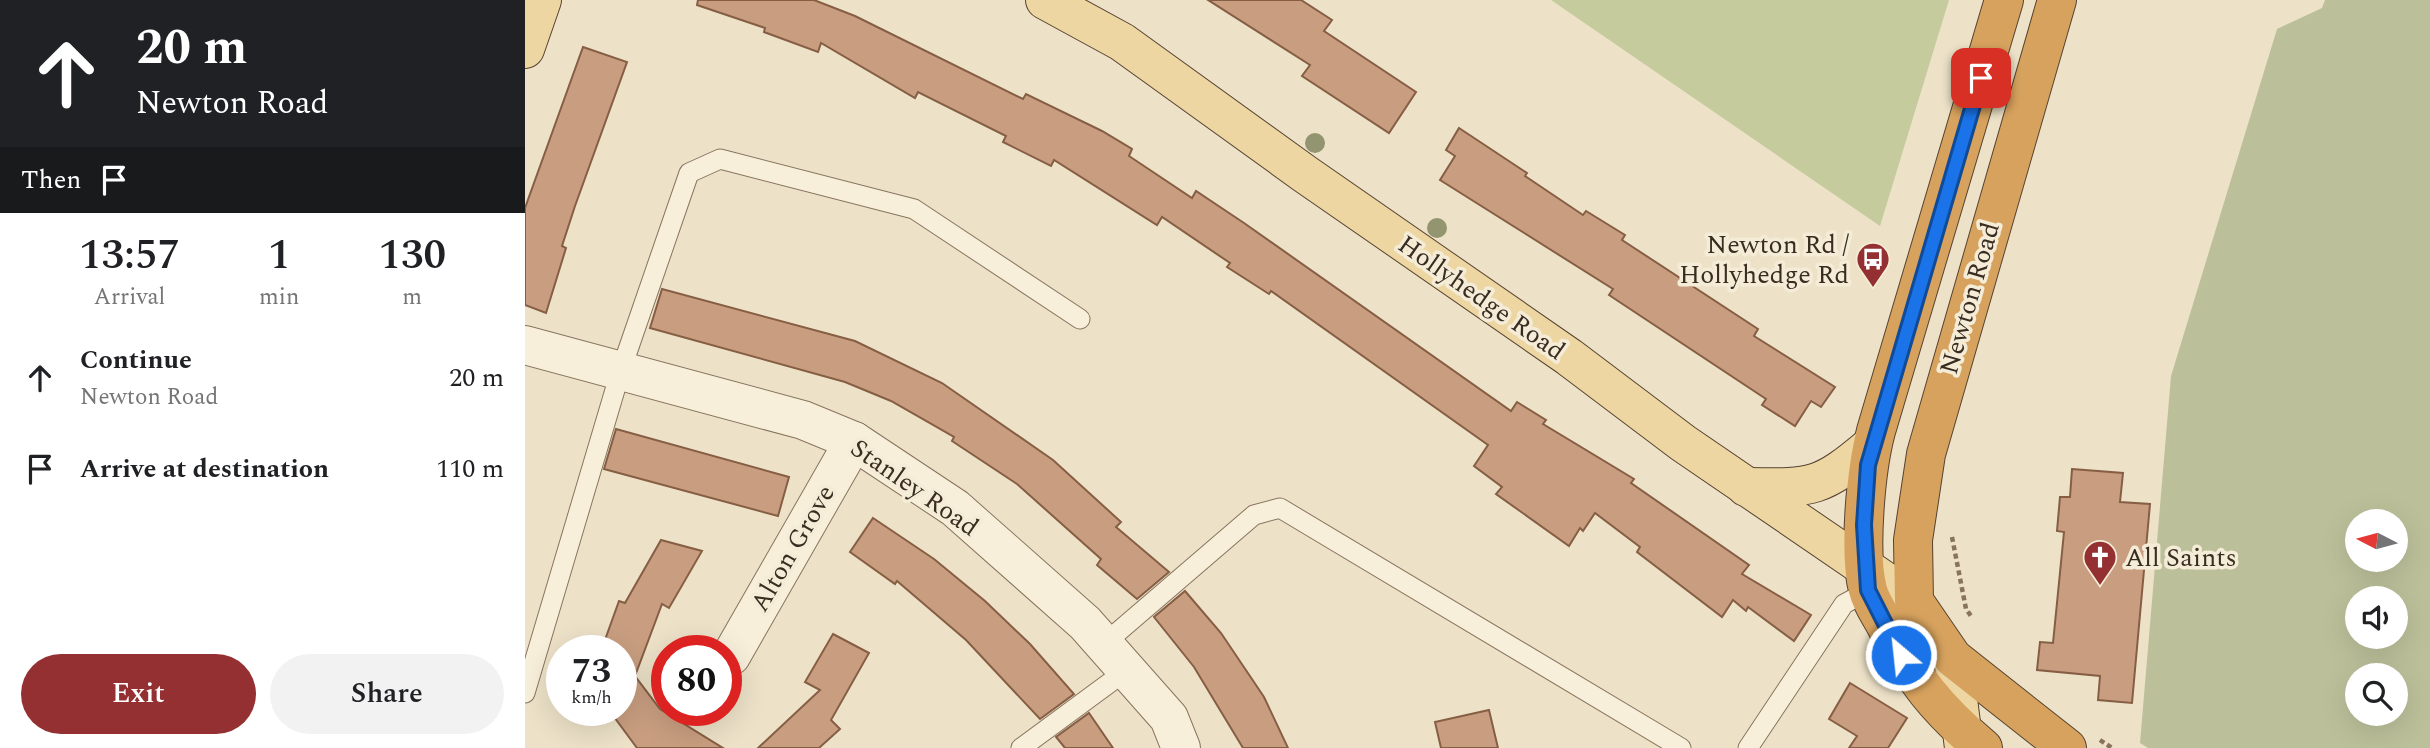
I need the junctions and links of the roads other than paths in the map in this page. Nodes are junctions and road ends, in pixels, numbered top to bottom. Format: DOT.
graph roads {
  1 [pos="542,0"];
  2 [pos="1045,0"];
  3 [pos="2004,0"];
  4 [pos="2057,0"];
  5 [pos="525,49"];
  6 [pos="1080,319"];
  7 [pos="525,345"];
  8 [pos="620,373"];
  9 [pos="854,441"];
  10 [pos="1872,445"];
  11 [pos="1746,487"];
  12 [pos="1867,579"];
  13 [pos="1914,601"];
  14 [pos="742,635"];
  15 [pos="1116,657"];
  16 [pos="1953,658"];
  17 [pos="525,693"];
  18 [pos="1970,742"];
  19 [pos="2082,743"];
  20 [pos="1021,748"];
  21 [pos="1181,748"];
  22 [pos="1681,748"];
  23 [pos="1748,748"];
  1 -- 5 [label="main road"];
  2 -- 11 [label="main road, Hollyhedge Road"];
  3 -- 10 [label="highway, Newton Road"];
  4 -- 13 [label="highway, Newton Road"];
  6 -- 8 [label="lane"];
  7 -- 8 [label="street, Stanley Road"];
  8 -- 9 [label="street, Stanley Road"];
  8 -- 17 [label="lane"];
  9 -- 14 [label="street, Alton Grove"];
  9 -- 15 [label="street, Stanley Road"];
  10 -- 11 [label="main road"];
  10 -- 12 [label="highway, Newton Road"];
  11 -- 12 [label="main road, Hollyhedge Road"];
  12 -- 13 [label="main road, Hollyhedge Road"];
  12 -- 18 [label="highway"];
  12 -- 23 [label="lane"];
  13 -- 16 [label="highway"];
  15 -- 20 [label="lane"];
  15 -- 21 [label="street, Stanley Road"];
  15 -- 22 [label="lane"];
  16 -- 18 [label="main road"];
  16 -- 19 [label="highway"];
}
